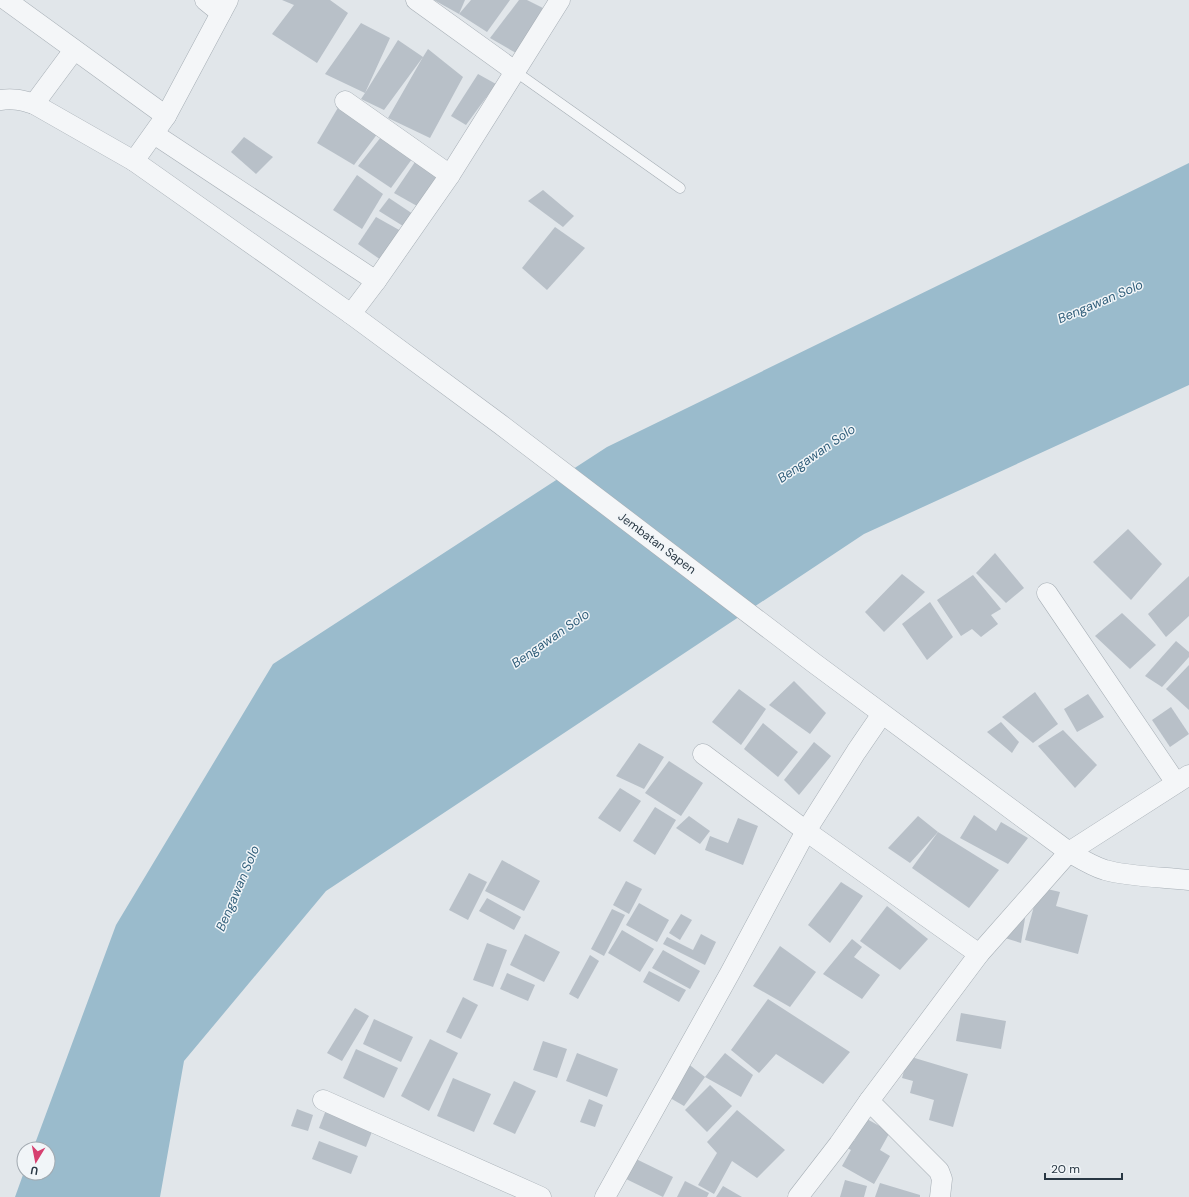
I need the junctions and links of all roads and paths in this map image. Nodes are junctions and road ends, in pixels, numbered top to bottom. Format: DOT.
graph roads {
  1 [pos="6,0"];
  2 [pos="205,0"];
  3 [pos="416,0"];
  4 [pos="560,0"];
  5 [pos="224,6"];
  6 [pos="74,50"];
  7 [pos="516,72"];
  8 [pos="0,100"];
  9 [pos="345,101"];
  10 [pos="34,104"];
  11 [pos="166,116"];
  12 [pos="154,134"];
  13 [pos="134,161"];
  14 [pos="450,175"];
  15 [pos="680,188"];
  16 [pos="376,281"];
  17 [pos="351,314"];
  18 [pos="1047,594"];
  19 [pos="882,714"];
  20 [pos="703,754"];
  21 [pos="1183,779"];
  22 [pos="806,831"];
  23 [pos="1069,852"];
  24 [pos="1189,880"];
  25 [pos="979,954"];
  26 [pos="323,1100"];
  27 [pos="869,1101"];
  28 [pos="541,1197"];
  29 [pos="605,1197"];
  30 [pos="798,1197"];
  31 [pos="940,1197"];
  1 -- 6 [label="street"];
  2 -- 5 [label="street"];
  3 -- 7 [label="street"];
  4 -- 7 [label="street"];
  5 -- 11 [label="street"];
  6 -- 10 [label="street"];
  6 -- 11 [label="street"];
  7 -- 14 [label="street"];
  7 -- 15 [label="lane"];
  8 -- 10 [label="street, Jembatan Sapen"];
  9 -- 14 [label="street"];
  10 -- 13 [label="street, Jembatan Sapen"];
  11 -- 12 [label="street"];
  12 -- 13 [label="street"];
  12 -- 16 [label="street"];
  13 -- 17 [label="street, Jembatan Sapen"];
  14 -- 16 [label="street"];
  16 -- 17 [label="street"];
  17 -- 19 [label="street, Jembatan Sapen"];
  18 -- 21 [label="street"];
  19 -- 22 [label="street"];
  19 -- 23 [label="street, Jembatan Sapen"];
  20 -- 22 [label="street"];
  21 -- 23 [label="street"];
  22 -- 25 [label="street"];
  22 -- 29 [label="street"];
  23 -- 24 [label="street, Jembatan Sapen"];
  23 -- 25 [label="street"];
  25 -- 27 [label="street"];
  26 -- 28 [label="street"];
  27 -- 30 [label="street"];
  27 -- 31 [label="street"];
}
